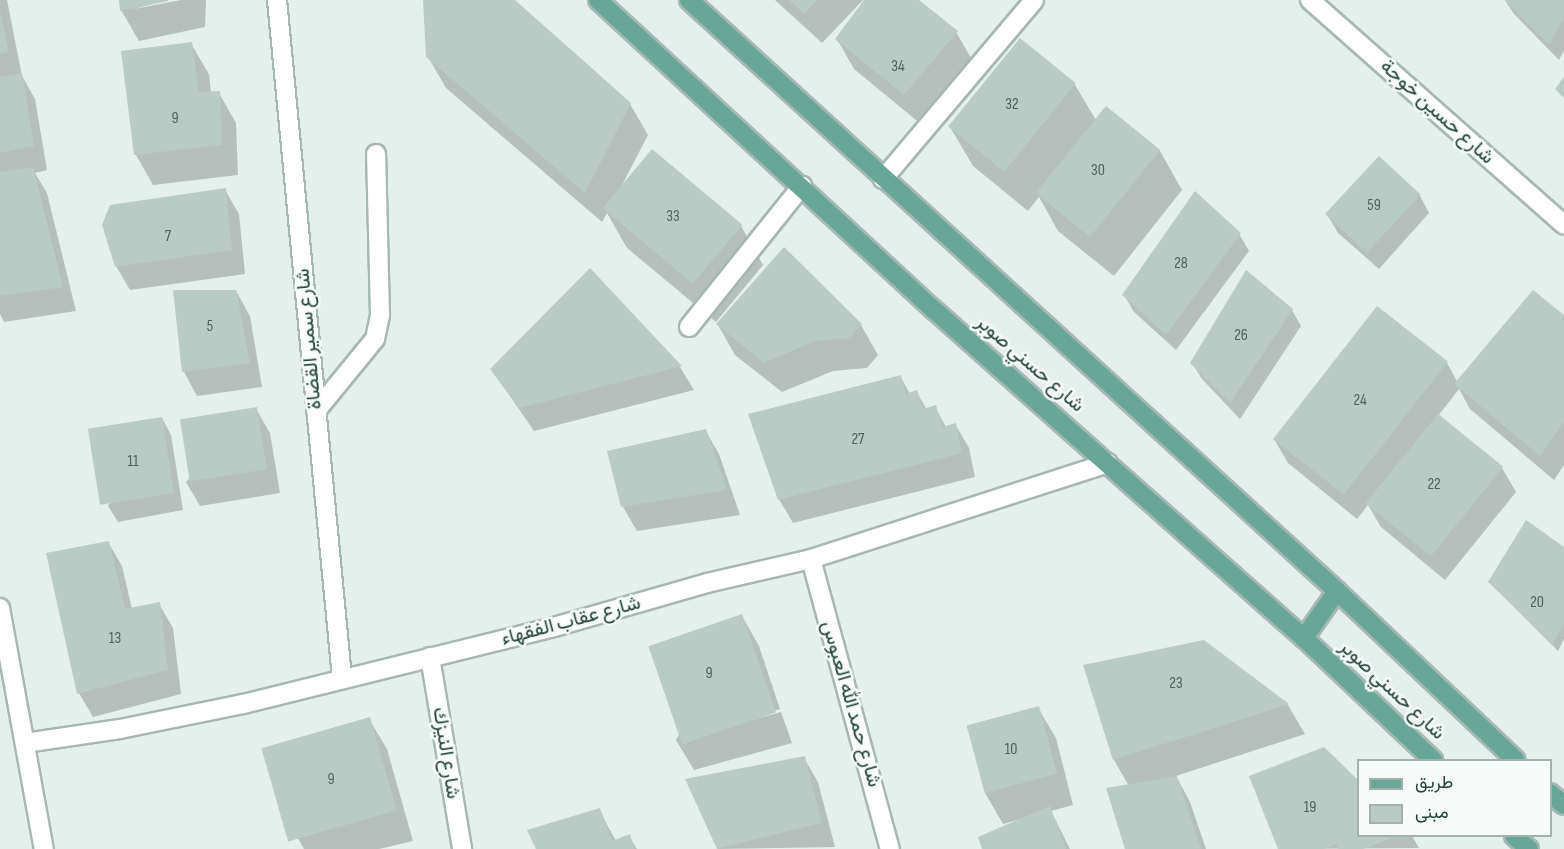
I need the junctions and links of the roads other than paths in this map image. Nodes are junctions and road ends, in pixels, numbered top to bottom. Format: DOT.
graph roads {
  1 [pos="277,0"];
  2 [pos="598,0"];
  3 [pos="689,0"];
  4 [pos="1034,0"];
  5 [pos="1310,0"];
  6 [pos="376,154"];
  7 [pos="883,179"];
  8 [pos="802,186"];
  9 [pos="1564,225"];
  10 [pos="688,327"];
  11 [pos="316,411"];
  12 [pos="1108,463"];
  13 [pos="811,559"];
  14 [pos="1337,591"];
  15 [pos="0,608"];
  16 [pos="1304,638"];
  17 [pos="430,657"];
  18 [pos="342,678"];
  19 [pos="25,743"];
  20 [pos="1432,759"];
  21 [pos="1515,759"];
  22 [pos="1552,794"];
  23 [pos="1564,806"];
  24 [pos="1515,837"];
  25 [pos="44,849"];
  26 [pos="462,849"];
  27 [pos="890,849"];
  28 [pos="1529,849"];
  1 -- 11 [label="street, شارع سمير القضاة"];
  2 -- 8 [label="main road, شارع حسني صوبر"];
  3 -- 7 [label="main road, شارع حسني صوبر"];
  4 -- 7 [label="street"];
  5 -- 9 [label="street, شارع حسين خوجة"];
  6 -- 11 [label="street"];
  7 -- 14 [label="main road, شارع حسني صوبر"];
  8 -- 10 [label="street"];
  8 -- 12 [label="main road, شارع حسني صوبر"];
  11 -- 18 [label="street, شارع سمير القضاة"];
  12 -- 13 [label="street, شارع عقاب الفقهاء"];
  12 -- 16 [label="main road, شارع حسني صوبر"];
  13 -- 17 [label="street, شارع عقاب الفقهاء"];
  13 -- 27 [label="street, شارع حمد الله العبوس"];
  14 -- 16 [label="main road"];
  14 -- 21 [label="main road, شارع حسني صوبر"];
  15 -- 19 [label="street"];
  16 -- 20 [label="main road, شارع حسني صوبر"];
  17 -- 18 [label="street, شارع عقاب الفقهاء"];
  17 -- 26 [label="street, شارع النيزك"];
  18 -- 19 [label="street, شارع عقاب الفقهاء"];
  19 -- 25 [label="street"];
  22 -- 23 [label="main road"];
  24 -- 28 [label="main road"];
}
